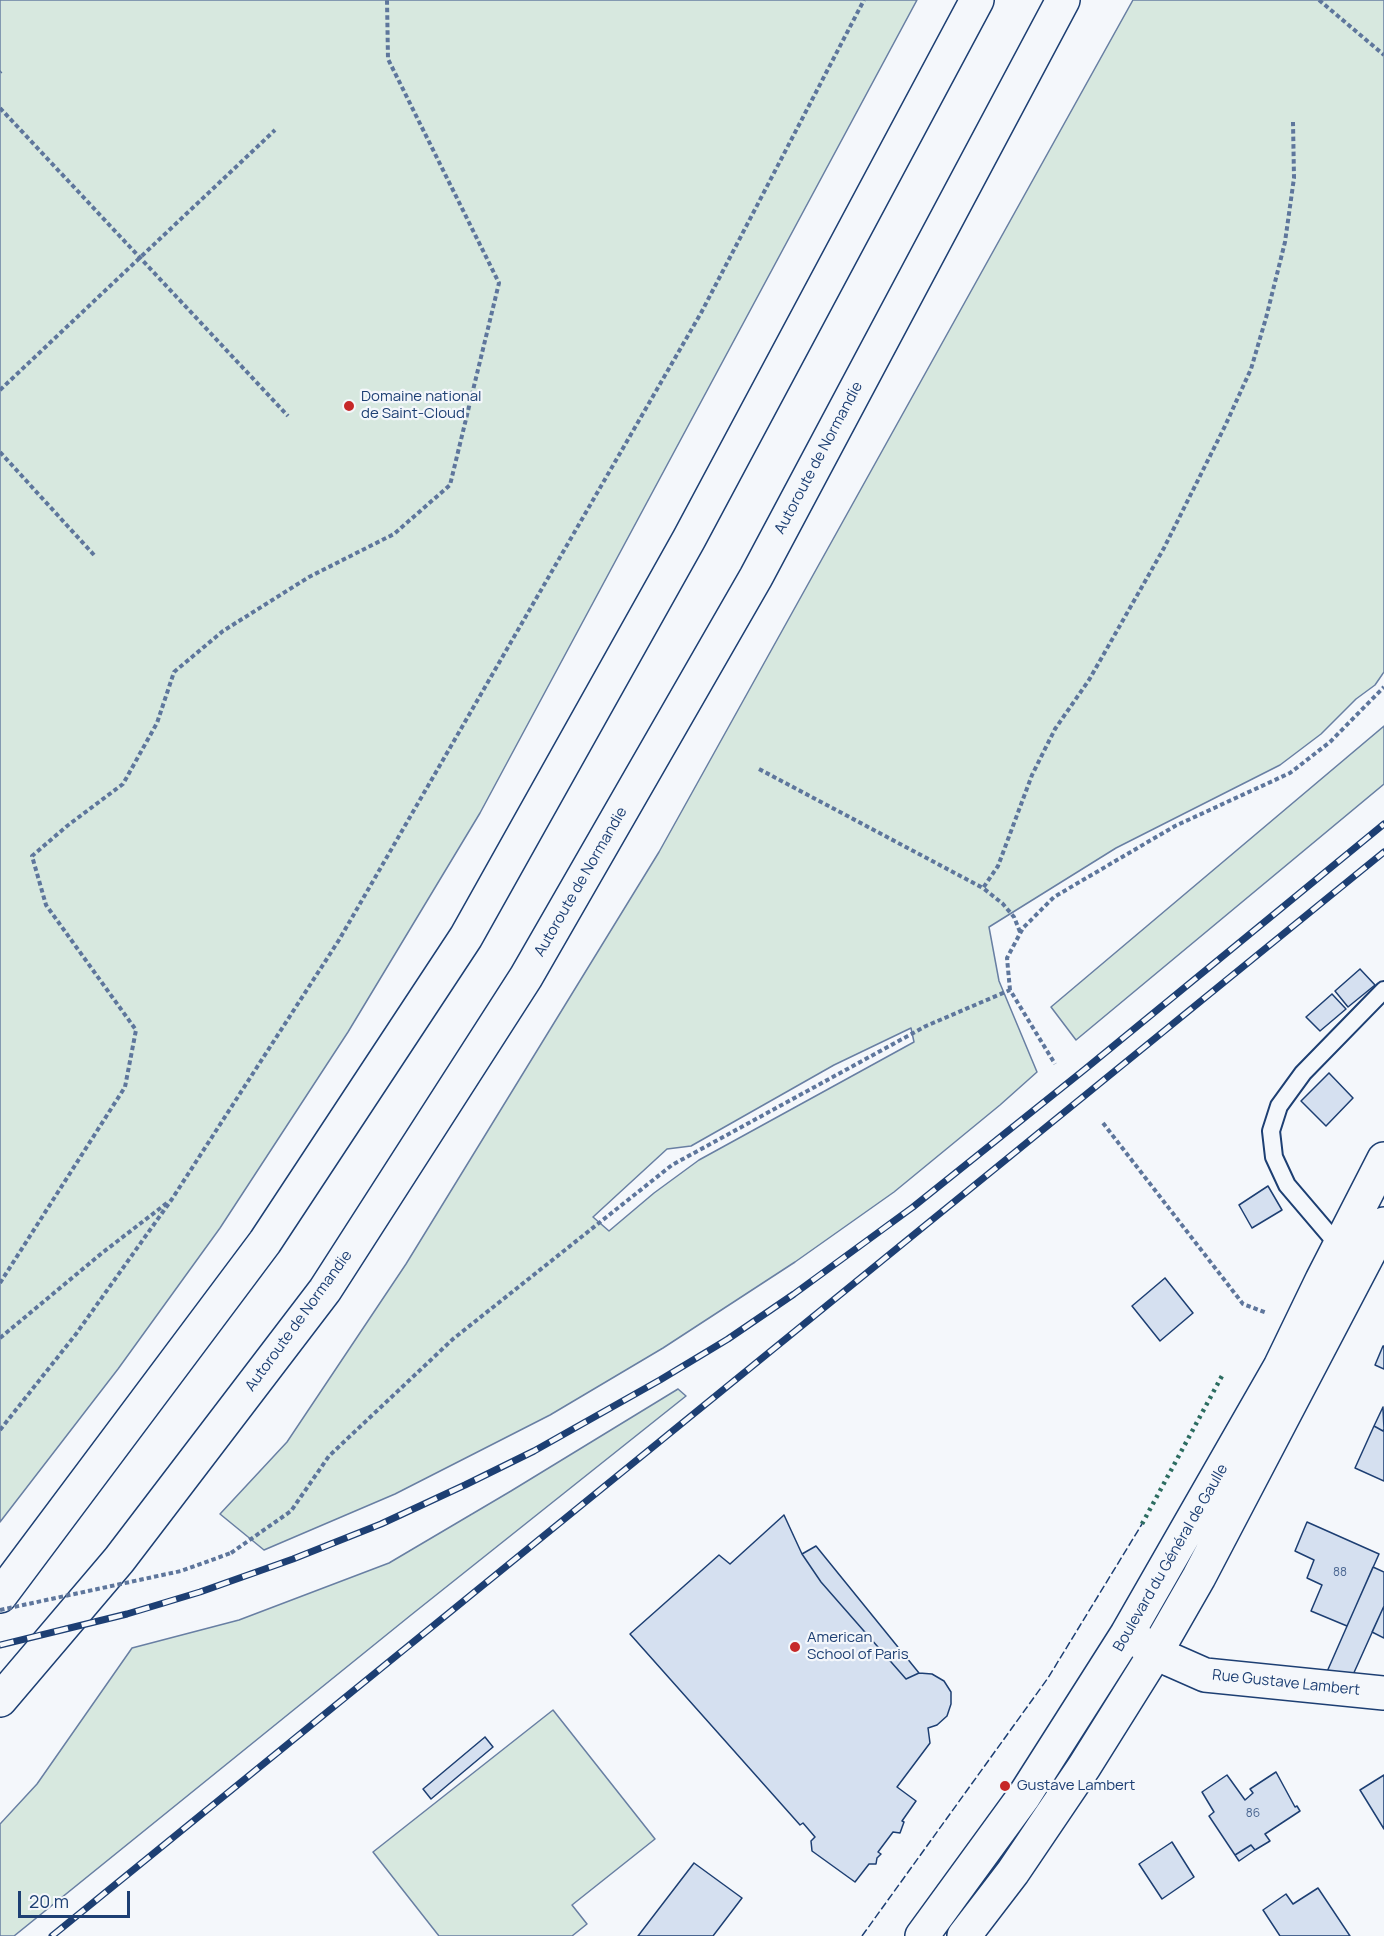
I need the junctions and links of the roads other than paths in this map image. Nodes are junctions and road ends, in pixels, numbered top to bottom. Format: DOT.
graph roads {
  1 [pos="976,0"];
  2 [pos="1063,0"];
  3 [pos="1384,990"];
  4 [pos="1384,1159"];
  5 [pos="1384,1224"];
  6 [pos="1339,1246"];
  7 [pos="0,1596"];
  8 [pos="1127,1634"];
  9 [pos="1156,1652"];
  10 [pos="1384,1693"];
  11 [pos="0,1700"];
  12 [pos="922,1936"];
  13 [pos="964,1936"];
  1 -- 7 [label="main road"];
  2 -- 11 [label="main road, Autoroute de Normandie"];
  3 -- 6 [label="lane"];
  4 -- 6 [label="main road, Boulevard du Général de Gaulle"];
  5 -- 9 [label="main road, Boulevard du Général de Gaulle"];
  6 -- 8 [label="main road, Boulevard du Général de Gaulle"];
  8 -- 9 [label="main road, Rue Gustave Lambert"];
  8 -- 12 [label="main road, Boulevard du Général de Gaulle"];
  9 -- 10 [label="main road, Rue Gustave Lambert"];
  9 -- 13 [label="main road, Boulevard du Général de Gaulle"];
}
